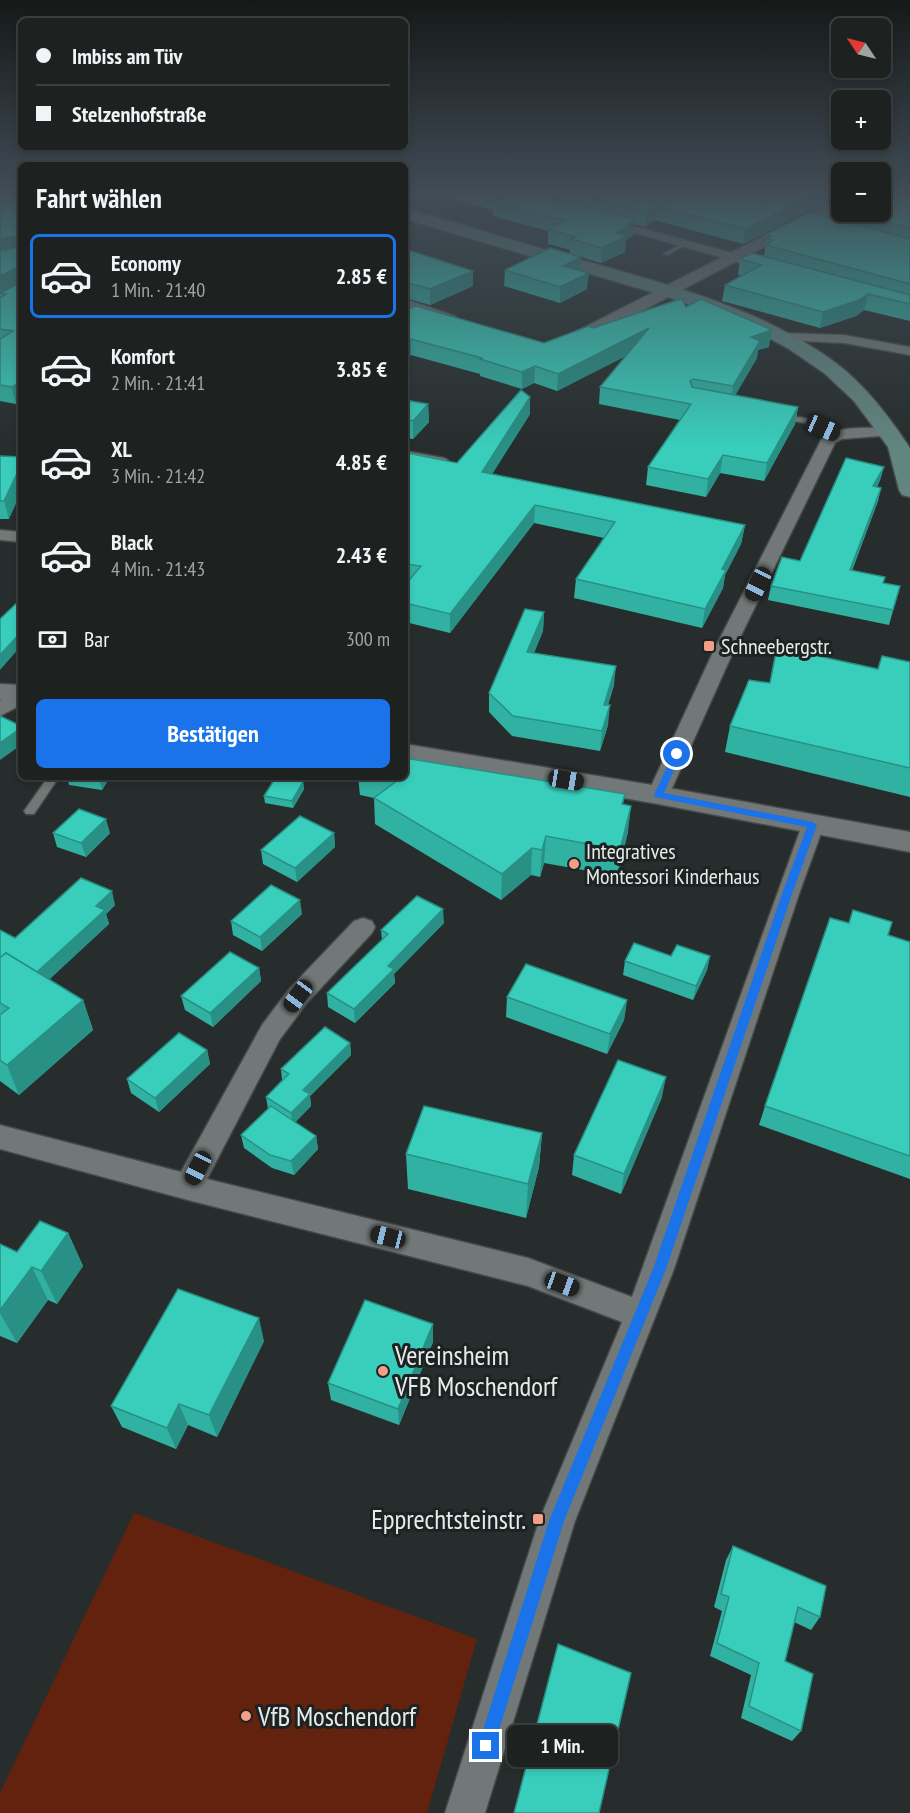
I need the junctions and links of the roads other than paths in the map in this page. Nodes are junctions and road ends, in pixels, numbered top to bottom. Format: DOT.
graph roads {
  1 [pos="624,279"];
  2 [pos="689,279"];
  3 [pos="666,291"];
  4 [pos="408,305"];
  5 [pos="423,311"];
  6 [pos="408,318"];
  7 [pos="468,326"];
  8 [pos="784,337"];
  9 [pos="558,346"];
  10 [pos="910,351"];
  11 [pos="772,415"];
  12 [pos="888,432"];
  13 [pos="839,435"];
  14 [pos="408,454"];
  15 [pos="444,460"];
  16 [pos="910,490"];
  17 [pos="0,535"];
  18 [pos="18,537"];
  19 [pos="0,692"];
  20 [pos="18,694"];
  21 [pos="18,696"];
  22 [pos="0,710"];
  23 [pos="408,753"];
  24 [pos="52,780"];
  25 [pos="658,795"];
  26 [pos="30,811"];
  27 [pos="813,825"];
  28 [pos="910,842"];
  29 [pos="363,927"];
  30 [pos="0,1137"];
  31 [pos="188,1187"];
  32 [pos="641,1315"];
  33 [pos="465,1813"];
  1 -- 3 [label="main road"];
  2 -- 3 [label="street"];
  3 -- 8 [label="main road"];
  3 -- 9 [label="street"];
  4 -- 5 [label="street"];
  5 -- 6 [label="street"];
  5 -- 7 [label="street"];
  8 -- 10 [label="street"];
  8 -- 12 [label="main road"];
  11 -- 13 [label="lane"];
  12 -- 13 [label="street"];
  12 -- 16 [label="main road"];
  13 -- 25 [label="street"];
  14 -- 15 [label="lane"];
  17 -- 18 [label="street"];
  19 -- 20 [label="street"];
  21 -- 22 [label="street"];
  23 -- 25 [label="street"];
  24 -- 26 [label="lane"];
  25 -- 27 [label="street"];
  27 -- 28 [label="street"];
  27 -- 32 [label="street"];
  29 -- 31 [label="street"];
  30 -- 31 [label="street"];
  31 -- 32 [label="street"];
  32 -- 33 [label="street"];
}
